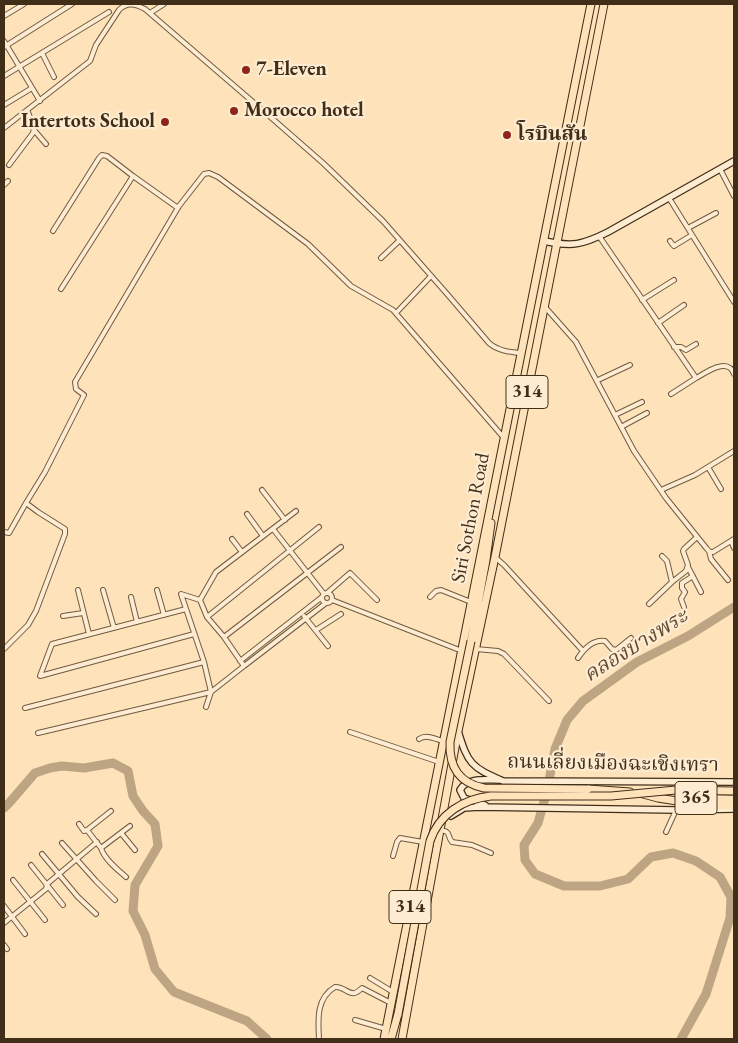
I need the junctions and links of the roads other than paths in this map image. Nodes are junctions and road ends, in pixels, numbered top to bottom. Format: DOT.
graph roads {
  1 [pos="24,4"];
  2 [pos="72,4"];
  3 [pos="164,4"];
  4 [pos="591,4"];
  5 [pos="604,4"];
  6 [pos="109,12"];
  7 [pos="150,13"];
  8 [pos="4,16"];
  9 [pos="5,44"];
  10 [pos="42,53"];
  11 [pos="20,66"];
  12 [pos="4,76"];
  13 [pos="54,77"];
  14 [pos="32,88"];
  15 [pos="40,101"];
  16 [pos="4,105"];
  17 [pos="28,110"];
  18 [pos="4,128"];
  19 [pos="34,130"];
  20 [pos="46,144"];
  21 [pos="734,161"];
  22 [pos="9,166"];
  23 [pos="720,169"];
  24 [pos="133,176"];
  25 [pos="8,181"];
  26 [pos="4,185"];
  27 [pos="734,196"];
  28 [pos="669,198"];
  29 [pos="178,208"];
  30 [pos="716,213"];
  31 [pos="688,228"];
  32 [pos="53,230"];
  33 [pos="692,235"];
  34 [pos="599,236"];
  35 [pos="400,240"];
  36 [pos="544,241"];
  37 [pos="670,241"];
  38 [pos="557,244"];
  39 [pos="381,258"];
  40 [pos="431,276"];
  41 [pos="674,280"];
  42 [pos="61,289"];
  43 [pos="642,300"];
  44 [pos="734,302"];
  45 [pos="684,305"];
  46 [pos="544,306"];
  47 [pos="396,313"];
  48 [pos="658,323"];
  49 [pos="696,344"];
  50 [pos="674,348"];
  51 [pos="521,353"];
  52 [pos="630,366"];
  53 [pos="734,374"];
  54 [pos="696,378"];
  55 [pos="598,380"];
  56 [pos="671,394"];
  57 [pos="642,402"];
  58 [pos="647,414"];
  59 [pos="615,415"];
  60 [pos="621,426"];
  61 [pos="504,438"];
  62 [pos="734,451"];
  63 [pos="708,467"];
  64 [pos="722,489"];
  65 [pos="262,490"];
  66 [pos="494,490"];
  67 [pos="661,490"];
  68 [pos="26,503"];
  69 [pos="296,511"];
  70 [pos="247,514"];
  71 [pos="285,520"];
  72 [pos="319,527"];
  73 [pos="273,529"];
  74 [pos="4,532"];
  75 [pos="264,536"];
  76 [pos="697,537"];
  77 [pos="232,539"];
  78 [pos="733,540"];
  79 [pos="341,547"];
  80 [pos="734,548"];
  81 [pos="289,550"];
  82 [pos="709,551"];
  83 [pos="242,552"];
  84 [pos="662,556"];
  85 [pos="495,557"];
  86 [pos="688,567"];
  87 [pos="307,573"];
  88 [pos="692,576"];
  89 [pos="728,580"];
  90 [pos="672,582"];
  91 [pos="78,590"];
  92 [pos="103,590"];
  93 [pos="157,590"];
  94 [pos="701,592"];
  95 [pos="324,595"];
  96 [pos="131,598"];
  97 [pos="430,598"];
  98 [pos="200,600"];
  99 [pos="332,600"];
  100 [pos="377,600"];
  101 [pos="471,602"];
  102 [pos="326,603"];
  103 [pos="649,604"];
  104 [pos="684,607"];
  105 [pos="186,609"];
  106 [pos="83,612"];
  107 [pos="301,613"];
  108 [pos="341,614"];
  109 [pos="164,615"];
  110 [pos="63,616"];
  111 [pos="207,617"];
  112 [pos="305,618"];
  113 [pos="137,622"];
  114 [pos="114,628"];
  115 [pos="316,630"];
  116 [pos="89,634"];
  117 [pos="194,634"];
  118 [pos="224,637"];
  119 [pos="631,638"];
  120 [pos="328,646"];
  121 [pos="4,649"];
  122 [pos="476,649"];
  123 [pos="462,650"];
  124 [pos="583,651"];
  125 [pos="578,658"];
  126 [pos="240,661"];
  127 [pos="204,662"];
  128 [pos="244,666"];
  129 [pos="211,692"];
  130 [pos="549,701"];
  131 [pos="206,707"];
  132 [pos="25,708"];
  133 [pos="458,731"];
  134 [pos="350,732"];
  135 [pos="38,733"];
  136 [pos="419,739"];
  137 [pos="443,741"];
  138 [pos="439,762"];
  139 [pos="437,775"];
  140 [pos="449,779"];
  141 [pos="503,781"];
  142 [pos="734,782"];
  143 [pos="734,794"];
  144 [pos="432,796"];
  145 [pos="446,797"];
  146 [pos="658,798"];
  147 [pos="497,808"];
  148 [pos="734,808"];
  149 [pos="676,810"];
  150 [pos="111,811"];
  151 [pos="78,824"];
  152 [pos="130,826"];
  153 [pos="440,828"];
  154 [pos="87,830"];
  155 [pos="666,832"];
  156 [pos="121,834"];
  157 [pos="97,842"];
  158 [pos="423,842"];
  159 [pos="62,843"];
  160 [pos="101,848"];
  161 [pos="135,850"];
  162 [pos="490,853"];
  163 [pos="42,854"];
  164 [pos="393,856"];
  165 [pos="77,859"];
  166 [pos="31,865"];
  167 [pos="59,874"];
  168 [pos="126,878"];
  169 [pos="13,880"];
  170 [pos="47,884"];
  171 [pos="115,900"];
  172 [pos="30,901"];
  173 [pos="63,905"];
  174 [pos="4,906"];
  175 [pos="96,914"];
  176 [pos="12,916"];
  177 [pos="45,920"];
  178 [pos="4,923"];
  179 [pos="25,934"];
  180 [pos="370,978"];
  181 [pos="394,992"];
  182 [pos="391,1003"];
  183 [pos="355,1020"];
  184 [pos="386,1029"];
  185 [pos="319,1039"];
  186 [pos="384,1039"];
  187 [pos="391,1039"];
  188 [pos="402,1039"];
  1 -- 8 [label="street"];
  2 -- 9 [label="street"];
  3 -- 7 [label="street"];
  4 -- 36 [label="highway, Siri Sothon Road / 314"];
  5 -- 38 [label="highway, Siri Sothon Road / 314"];
  6 -- 10 [label="street"];
  7 -- 15 [label="street"];
  7 -- 35 [label="street"];
  9 -- 11 [label="street"];
  10 -- 11 [label="street"];
  10 -- 13 [label="street"];
  11 -- 12 [label="street"];
  11 -- 14 [label="street"];
  14 -- 15 [label="street"];
  14 -- 16 [label="street"];
  15 -- 17 [label="street"];
  17 -- 18 [label="street"];
  17 -- 19 [label="street"];
  19 -- 20 [label="street"];
  19 -- 22 [label="street"];
  21 -- 23 [label="main road"];
  23 -- 27 [label="street"];
  23 -- 28 [label="main road"];
  24 -- 29 [label="street"];
  24 -- 32 [label="street"];
  24 -- 42 [label="street"];
  25 -- 26 [label="street"];
  28 -- 31 [label="street"];
  28 -- 34 [label="main road"];
  29 -- 47 [label="street"];
  29 -- 68 [label="street"];
  30 -- 31 [label="street"];
  31 -- 33 [label="street"];
  33 -- 37 [label="street"];
  33 -- 44 [label="street"];
  34 -- 38 [label="main road"];
  34 -- 43 [label="street"];
  35 -- 39 [label="street"];
  35 -- 40 [label="street"];
  36 -- 38 [label="main road"];
  36 -- 51 [label="highway, Siri Sothon Road / 314"];
  38 -- 46 [label="highway, Siri Sothon Road / 314"];
  40 -- 47 [label="street"];
  40 -- 51 [label="street"];
  41 -- 43 [label="street"];
  43 -- 48 [label="street"];
  45 -- 48 [label="street"];
  46 -- 55 [label="street"];
  46 -- 85 [label="highway, Siri Sothon Road / 314"];
  47 -- 61 [label="street"];
  48 -- 50 [label="street"];
  49 -- 50 [label="street"];
  50 -- 54 [label="street"];
  51 -- 61 [label="highway, Siri Sothon Road / 314"];
  52 -- 55 [label="street"];
  53 -- 54 [label="street"];
  54 -- 56 [label="street"];
  55 -- 59 [label="street"];
  57 -- 59 [label="street"];
  58 -- 60 [label="street"];
  59 -- 60 [label="street"];
  60 -- 67 [label="street"];
  61 -- 66 [label="highway, Siri Sothon Road / 314"];
  62 -- 63 [label="street"];
  63 -- 64 [label="street"];
  63 -- 67 [label="street"];
  65 -- 71 [label="street"];
  66 -- 101 [label="highway, Siri Sothon Road / 314"];
  66 -- 146 [label="highway, bridge"];
  67 -- 76 [label="street"];
  68 -- 74 [label="street"];
  68 -- 121 [label="street"];
  69 -- 71 [label="street"];
  70 -- 75 [label="street"];
  71 -- 73 [label="street"];
  72 -- 81 [label="street"];
  73 -- 75 [label="street"];
  73 -- 81 [label="street"];
  75 -- 83 [label="street"];
  76 -- 82 [label="street"];
  76 -- 86 [label="street"];
  77 -- 83 [label="street"];
  78 -- 80 [label="street"];
  78 -- 82 [label="street"];
  79 -- 87 [label="street"];
  81 -- 87 [label="street"];
  81 -- 111 [label="street"];
  82 -- 89 [label="street"];
  83 -- 98 [label="street"];
  84 -- 90 [label="street"];
  85 -- 122 [label="highway, Siri Sothon Road / 314"];
  85 -- 124 [label="street"];
  86 -- 88 [label="street"];
  86 -- 90 [label="street"];
  87 -- 95 [label="street"];
  87 -- 118 [label="street"];
  88 -- 94 [label="street"];
  88 -- 104 [label="street"];
  90 -- 103 [label="street"];
  91 -- 106 [label="street"];
  92 -- 114 [label="street"];
  93 -- 109 [label="street"];
  95 -- 99 [label="street"];
  95 -- 100 [label="street"];
  95 -- 102 [label="street"];
  95 -- 107 [label="street"];
  96 -- 113 [label="street"];
  97 -- 101 [label="street"];
  98 -- 105 [label="street"];
  98 -- 111 [label="street"];
  99 -- 102 [label="street"];
  99 -- 123 [label="street"];
  101 -- 123 [label="highway, Siri Sothon Road / 314"];
  102 -- 112 [label="street"];
  105 -- 109 [label="street"];
  105 -- 117 [label="street"];
  106 -- 110 [label="street"];
  106 -- 116 [label="street"];
  107 -- 112 [label="street"];
  107 -- 126 [label="street"];
  108 -- 115 [label="street"];
  109 -- 113 [label="street"];
  111 -- 118 [label="street"];
  112 -- 115 [label="street"];
  112 -- 128 [label="street"];
  113 -- 114 [label="street"];
  114 -- 116 [label="street"];
  115 -- 120 [label="street"];
  116 -- 117 [label="street"];
  117 -- 127 [label="street"];
  118 -- 126 [label="street"];
  119 -- 124 [label="street"];
  122 -- 130 [label="street"];
  122 -- 133 [label="highway, Siri Sothon Road / 314"];
  123 -- 137 [label="highway, Siri Sothon Road / 314"];
  124 -- 125 [label="street"];
  126 -- 128 [label="street"];
  127 -- 129 [label="street"];
  127 -- 132 [label="street"];
  128 -- 129 [label="street"];
  129 -- 131 [label="street"];
  129 -- 135 [label="street"];
  133 -- 140 [label="highway, Siri Sothon Road / 314"];
  133 -- 141 [label="main road, ถนนเลี่ยงเมืองฉะเชิงเทรา / 365"];
  134 -- 138 [label="street"];
  136 -- 137 [label="street"];
  137 -- 138 [label="highway, Siri Sothon Road / 314"];
  138 -- 139 [label="highway, Siri Sothon Road / 314"];
  139 -- 140 [label="highway"];
  139 -- 144 [label="highway, Siri Sothon Road / 314"];
  140 -- 145 [label="highway, Siri Sothon Road / 314"];
  141 -- 142 [label="main road, ถนนเลี่ยงเมืองฉะเชิงเทรา / 365"];
  141 -- 147 [label="main road"];
  143 -- 146 [label="highway, ถนนเลี่ยงเมืองฉะเชิงเทรา / 365"];
  143 -- 187 [label="highway, bridge"];
  144 -- 145 [label="highway"];
  144 -- 158 [label="highway, Siri Sothon Road / 314"];
  145 -- 153 [label="highway, Siri Sothon Road / 314"];
  146 -- 148 [label="highway"];
  147 -- 149 [label="main road, 365"];
  147 -- 153 [label="main road, 365"];
  148 -- 149 [label="main road, 365"];
  149 -- 155 [label="street"];
  150 -- 154 [label="street"];
  151 -- 154 [label="street"];
  152 -- 156 [label="street"];
  153 -- 162 [label="street"];
  153 -- 188 [label="highway, Siri Sothon Road / 314"];
  154 -- 157 [label="street"];
  156 -- 160 [label="street"];
  156 -- 161 [label="street"];
  157 -- 160 [label="street"];
  157 -- 165 [label="street"];
  158 -- 164 [label="street"];
  158 -- 181 [label="highway, Siri Sothon Road / 314"];
  159 -- 165 [label="street"];
  160 -- 168 [label="street"];
  163 -- 167 [label="street"];
  165 -- 167 [label="street"];
  165 -- 171 [label="street"];
  166 -- 170 [label="street"];
  167 -- 170 [label="street"];
  167 -- 175 [label="street"];
  169 -- 172 [label="street"];
  170 -- 172 [label="street"];
  170 -- 173 [label="street"];
  172 -- 176 [label="street"];
  172 -- 177 [label="street"];
  174 -- 176 [label="street"];
  176 -- 178 [label="street"];
  176 -- 179 [label="street"];
  180 -- 181 [label="street"];
  181 -- 182 [label="highway, Siri Sothon Road / 314"];
  182 -- 184 [label="highway, Siri Sothon Road / 314"];
  182 -- 185 [label="street"];
  183 -- 184 [label="street"];
  184 -- 186 [label="highway, Siri Sothon Road / 314"];
}
